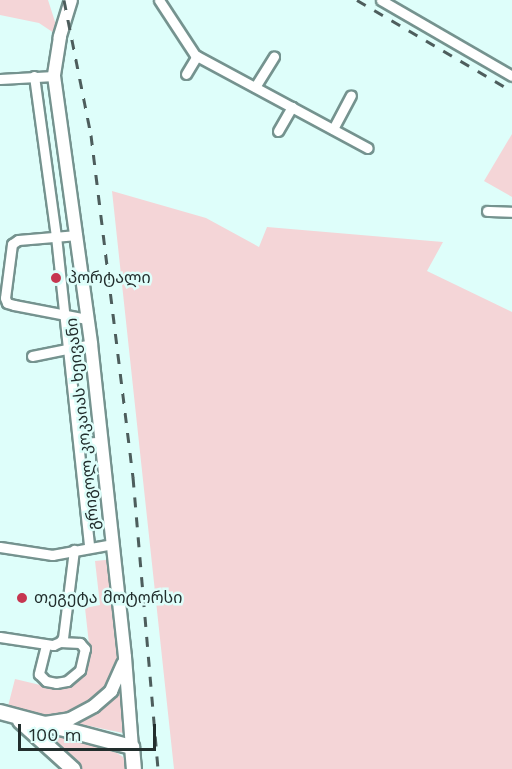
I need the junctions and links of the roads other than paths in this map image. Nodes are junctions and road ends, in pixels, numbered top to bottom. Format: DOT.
graph roads {
  1 [pos="71,0"];
  2 [pos="159,0"];
  3 [pos="381,0"];
  4 [pos="197,56"];
  5 [pos="274,56"];
  6 [pos="186,74"];
  7 [pos="34,76"];
  8 [pos="54,76"];
  9 [pos="512,76"];
  10 [pos="0,79"];
  11 [pos="255,87"];
  12 [pos="351,95"];
  13 [pos="292,107"];
  14 [pos="333,129"];
  15 [pos="278,131"];
  16 [pos="368,148"];
  17 [pos="488,211"];
  18 [pos="512,212"];
  19 [pos="77,235"];
  20 [pos="56,236"];
  21 [pos="65,315"];
  22 [pos="87,319"];
  23 [pos="91,344"];
  24 [pos="69,348"];
  25 [pos="32,356"];
  26 [pos="101,442"];
  27 [pos="79,443"];
  28 [pos="113,544"];
  29 [pos="89,546"];
  30 [pos="0,548"];
  31 [pos="74,550"];
  32 [pos="0,637"];
  33 [pos="60,642"];
  34 [pos="46,645"];
  35 [pos="125,657"];
  36 [pos="7,714"];
  37 [pos="41,724"];
  38 [pos="132,747"];
  39 [pos="73,769"];
  40 [pos="134,769"];
  1 -- 8 [label="main road, გრიგოლ კოკაიას ხეივანი"];
  2 -- 4 [label="street"];
  3 -- 9 [label="street"];
  4 -- 6 [label="street"];
  4 -- 11 [label="street"];
  5 -- 11 [label="street"];
  7 -- 8 [label="street"];
  7 -- 10 [label="street"];
  7 -- 20 [label="street"];
  8 -- 19 [label="main road, გრიგოლ კოკაიას ხეივანი"];
  11 -- 13 [label="street"];
  12 -- 14 [label="street"];
  13 -- 14 [label="street"];
  13 -- 15 [label="street"];
  14 -- 16 [label="street"];
  17 -- 18 [label="street"];
  19 -- 20 [label="street"];
  19 -- 22 [label="main road, გრიგოლ კოკაიას ხეივანი"];
  20 -- 21 [label="street"];
  20 -- 21 [label="street"];
  21 -- 22 [label="street"];
  21 -- 24 [label="street"];
  22 -- 23 [label="main road, გრიგოლ კოკაიას ხეივანი"];
  23 -- 24 [label="street"];
  23 -- 26 [label="main road, გრიგოლ კოკაიას ხეივანი"];
  24 -- 25 [label="street"];
  24 -- 27 [label="street"];
  26 -- 27 [label="street"];
  26 -- 28 [label="main road, გრიგოლ კოკაიას ხეივანი"];
  27 -- 29 [label="street"];
  28 -- 29 [label="street"];
  28 -- 35 [label="main road, გრიგოლ კოკაიას ხეივანი"];
  29 -- 31 [label="street"];
  30 -- 31 [label="street"];
  31 -- 33 [label="street"];
  32 -- 34 [label="street"];
  33 -- 34 [label="street"];
  33 -- 34 [label="street"];
  35 -- 37 [label="main road"];
  35 -- 38 [label="main road, გრიგოლ კოკაიას ხეივანი"];
  36 -- 37 [label="highway"];
  36 -- 39 [label="highway"];
  37 -- 38 [label="highway"];
  38 -- 40 [label="highway, გრიგოლ კოკაიას ხეივანი"];
}
